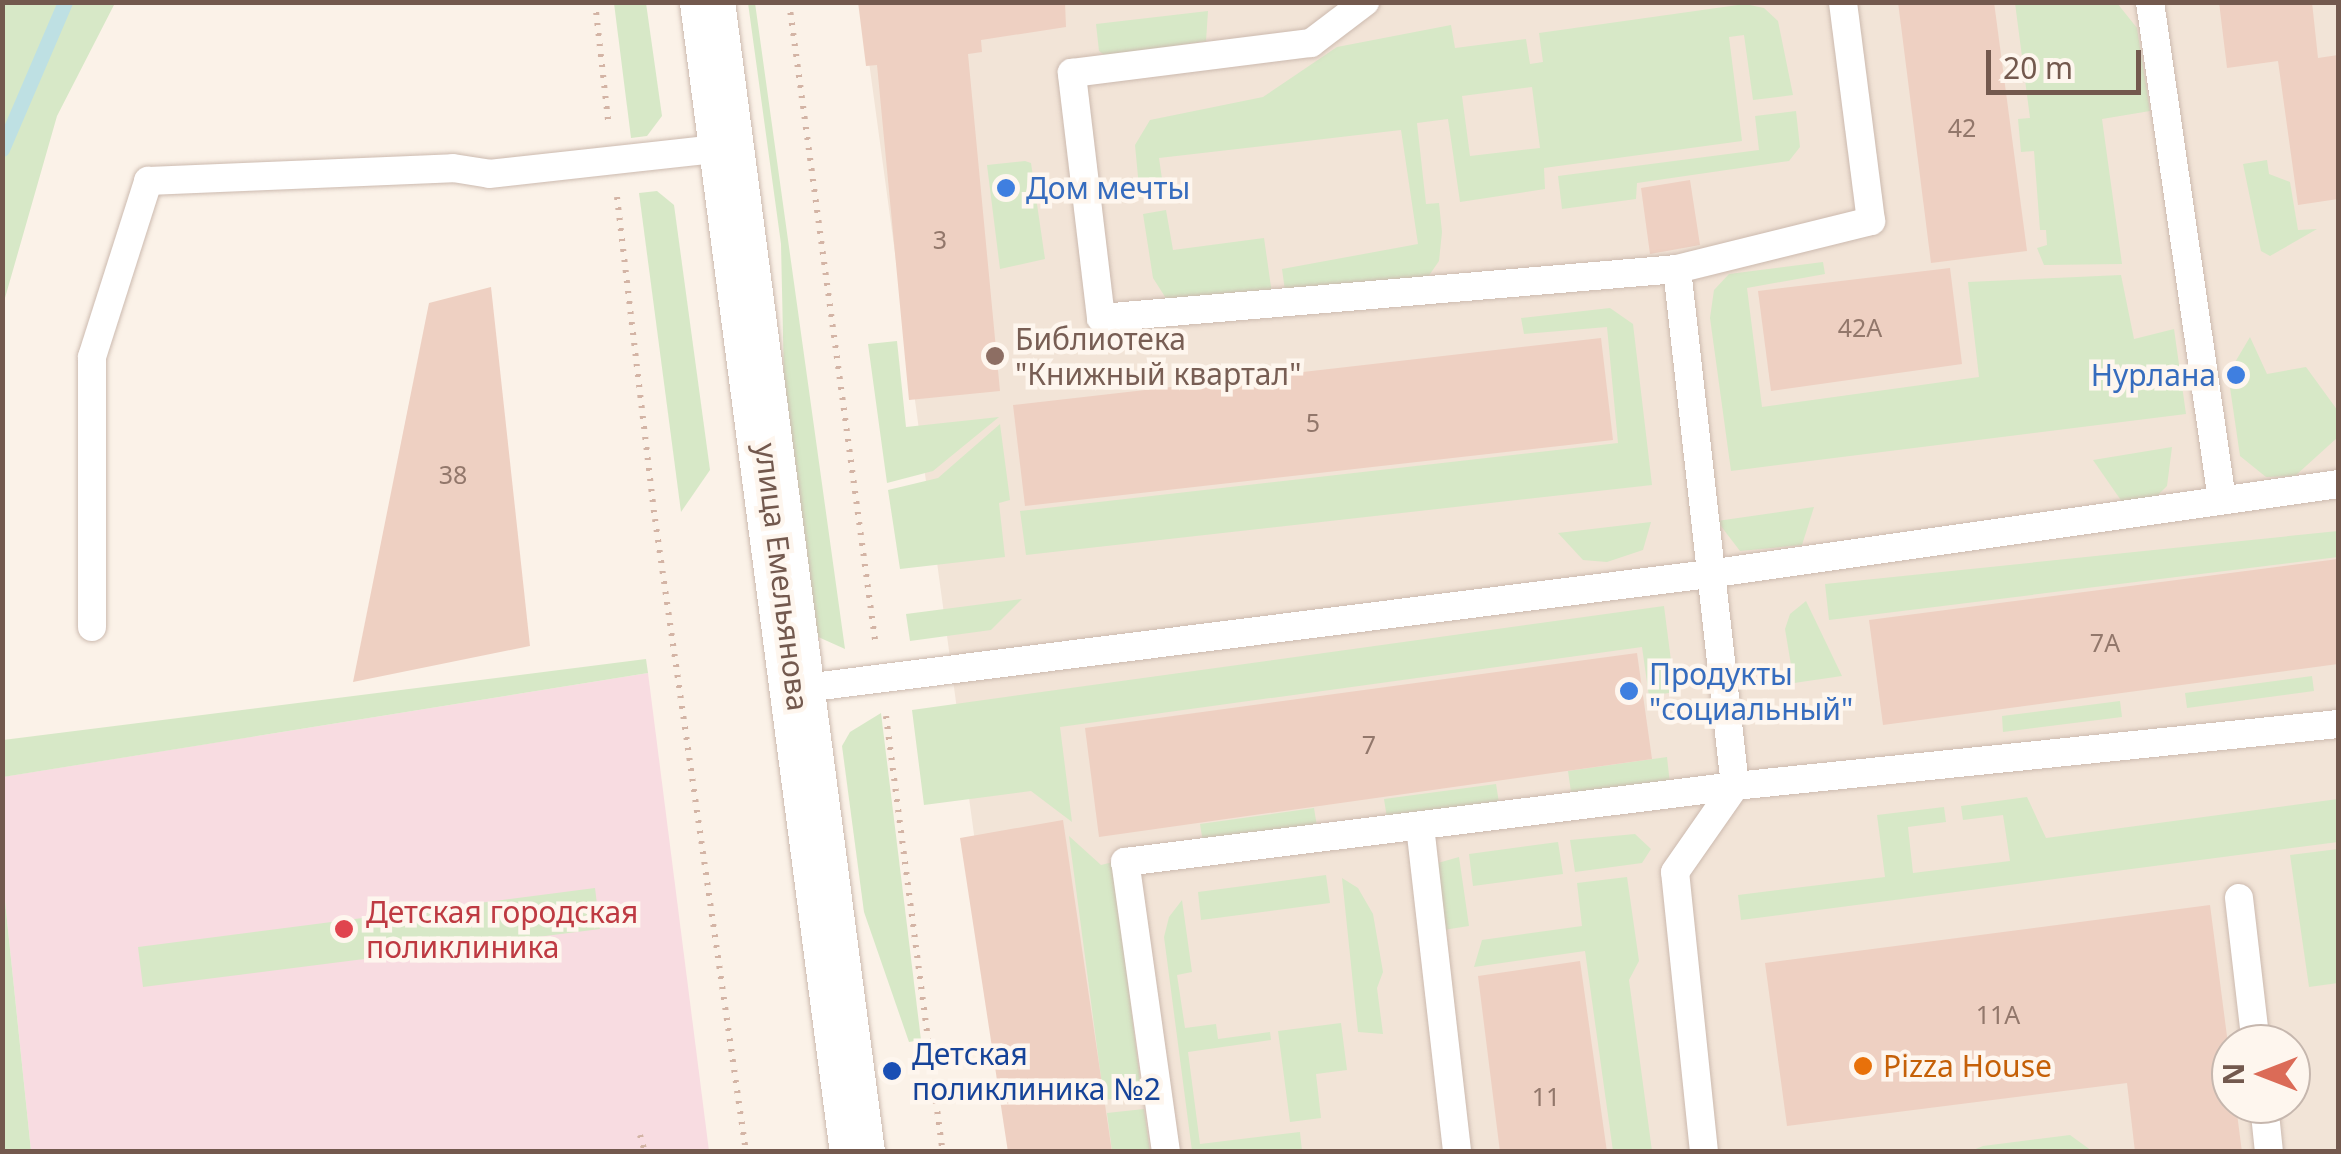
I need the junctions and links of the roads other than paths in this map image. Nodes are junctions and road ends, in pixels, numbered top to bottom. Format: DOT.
graph roads {
  1 [pos="707,2"];
  2 [pos="1365,2"];
  3 [pos="1843,2"];
  4 [pos="2150,2"];
  5 [pos="726,148"];
  6 [pos="1676,269"];
  7 [pos="2338,484"];
  8 [pos="2222,500"];
  9 [pos="1709,574"];
  10 [pos="92,627"];
  11 [pos="797,689"];
  12 [pos="2338,724"];
  13 [pos="1735,786"];
  14 [pos="1420,826"];
  15 [pos="2239,898"];
  16 [pos="2254,1024"];
  17 [pos="2266,1124"];
  18 [pos="858,1152"];
  19 [pos="1166,1152"];
  20 [pos="1457,1152"];
  21 [pos="1704,1152"];
  22 [pos="2269,1152"];
  1 -- 5 [label="main road, улица Емельянова"];
  2 -- 6 [label="lane"];
  3 -- 6 [label="lane"];
  4 -- 8 [label="lane"];
  5 -- 10 [label="lane"];
  5 -- 11 [label="main road, улица Емельянова"];
  6 -- 9 [label="lane"];
  7 -- 8 [label="lane"];
  8 -- 9 [label="lane"];
  9 -- 11 [label="lane"];
  9 -- 13 [label="lane"];
  11 -- 18 [label="main road, улица Емельянова"];
  12 -- 13 [label="lane"];
  13 -- 14 [label="lane"];
  13 -- 21 [label="lane"];
  14 -- 19 [label="lane"];
  14 -- 20 [label="lane"];
  15 -- 16 [label="lane"];
  17 -- 22 [label="lane"];
}
